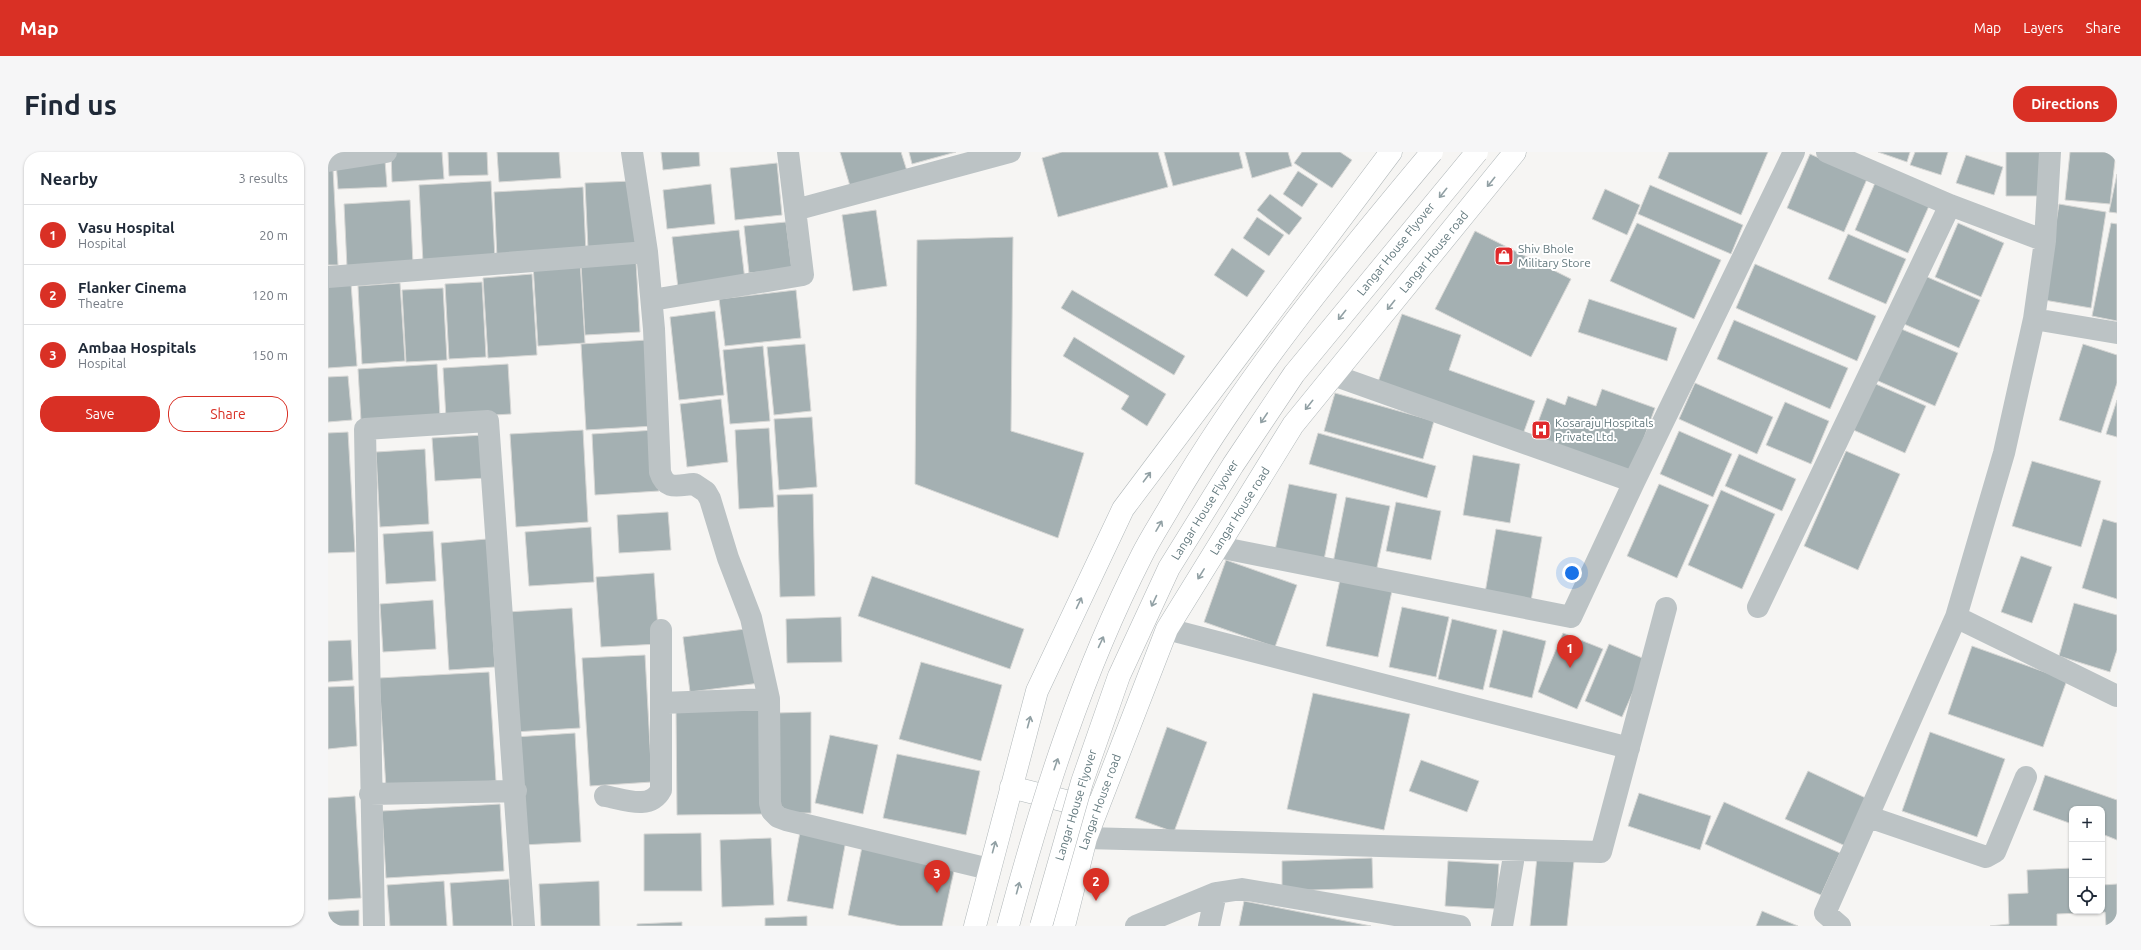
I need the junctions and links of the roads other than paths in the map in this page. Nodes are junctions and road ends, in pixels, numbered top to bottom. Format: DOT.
graph roads {
  1 [pos="386,152"];
  2 [pos="632,152"];
  3 [pos="788,152"];
  4 [pos="1010,152"];
  5 [pos="1391,152"];
  6 [pos="1432,152"];
  7 [pos="1477,152"];
  8 [pos="1515,152"];
  9 [pos="1794,152"];
  10 [pos="1826,152"];
  11 [pos="2050,152"];
  12 [pos="328,162"];
  13 [pos="1950,206"];
  14 [pos="795,210"];
  15 [pos="2045,241"];
  16 [pos="647,252"];
  17 [pos="328,277"];
  18 [pos="652,300"];
  19 [pos="2034,319"];
  20 [pos="2117,334"];
  21 [pos="1333,375"];
  22 [pos="1634,482"];
  23 [pos="1218,547"];
  24 [pos="1758,607"];
  25 [pos="1666,608"];
  26 [pos="1956,617"];
  27 [pos="1167,629"];
  28 [pos="661,630"];
  29 [pos="2117,696"];
  30 [pos="769,699"];
  31 [pos="662,702"];
  32 [pos="1629,748"];
  33 [pos="2026,777"];
  34 [pos="1011,787"];
  35 [pos="516,791"];
  36 [pos="370,794"];
  37 [pos="605,796"];
  38 [pos="1096,809"];
  39 [pos="1869,817"];
  40 [pos="1086,838"];
  41 [pos="1515,850"];
  42 [pos="989,869"];
  43 [pos="1216,893"];
  44 [pos="1827,922"];
  45 [pos="374,926"];
  46 [pos="524,926"];
  47 [pos="975,926"];
  48 [pos="1008,926"];
  49 [pos="1041,926"];
  50 [pos="1064,926"];
  51 [pos="1136,926"];
  52 [pos="1209,926"];
  53 [pos="1460,926"];
  54 [pos="1502,926"];
  1 -- 12 [label="street"];
  2 -- 16 [label="street"];
  3 -- 14 [label="street"];
  4 -- 14 [label="street"];
  34 -- 5 [label="main road, one-way"];
  48 -- 6 [label="main road, one-way, bridge"];
  7 -- 49 [label="main road, Langar House Flyover, one-way, bridge"];
  8 -- 21 [label="main road, Langar House road, one-way"];
  9 -- 22 [label="street"];
  10 -- 13 [label="street"];
  11 -- 15 [label="street"];
  13 -- 15 [label="street"];
  13 -- 24 [label="street"];
  14 -- 18 [label="street"];
  15 -- 19 [label="street"];
  16 -- 17 [label="street"];
  16 -- 18 [label="street"];
  18 -- 30 [label="street"];
  19 -- 20 [label="street"];
  19 -- 26 [label="street"];
  21 -- 22 [label="street"];
  21 -- 23 [label="main road, Langar House road, one-way"];
  22 -- 23 [label="street"];
  23 -- 27 [label="main road, Langar House road, one-way"];
  25 -- 32 [label="street"];
  26 -- 29 [label="street"];
  26 -- 39 [label="street"];
  27 -- 32 [label="street"];
  27 -- 38 [label="main road, Langar House road"];
  28 -- 31 [label="street"];
  30 -- 31 [label="street"];
  30 -- 42 [label="street"];
  31 -- 37 [label="street"];
  32 -- 41 [label="street"];
  33 -- 39 [label="street"];
  34 -- 38 [label="main road"];
  42 -- 34 [label="main road, one-way"];
  35 -- 36 [label="street"];
  35 -- 36 [label="street"];
  35 -- 46 [label="street"];
  36 -- 45 [label="street"];
  38 -- 40 [label="main road, Langar House road"];
  39 -- 44 [label="street"];
  40 -- 41 [label="street"];
  40 -- 50 [label="main road, Langar House road"];
  41 -- 54 [label="street"];
  42 -- 47 [label="main road"];
  43 -- 51 [label="street"];
  43 -- 52 [label="street"];
  43 -- 53 [label="street"];
}
